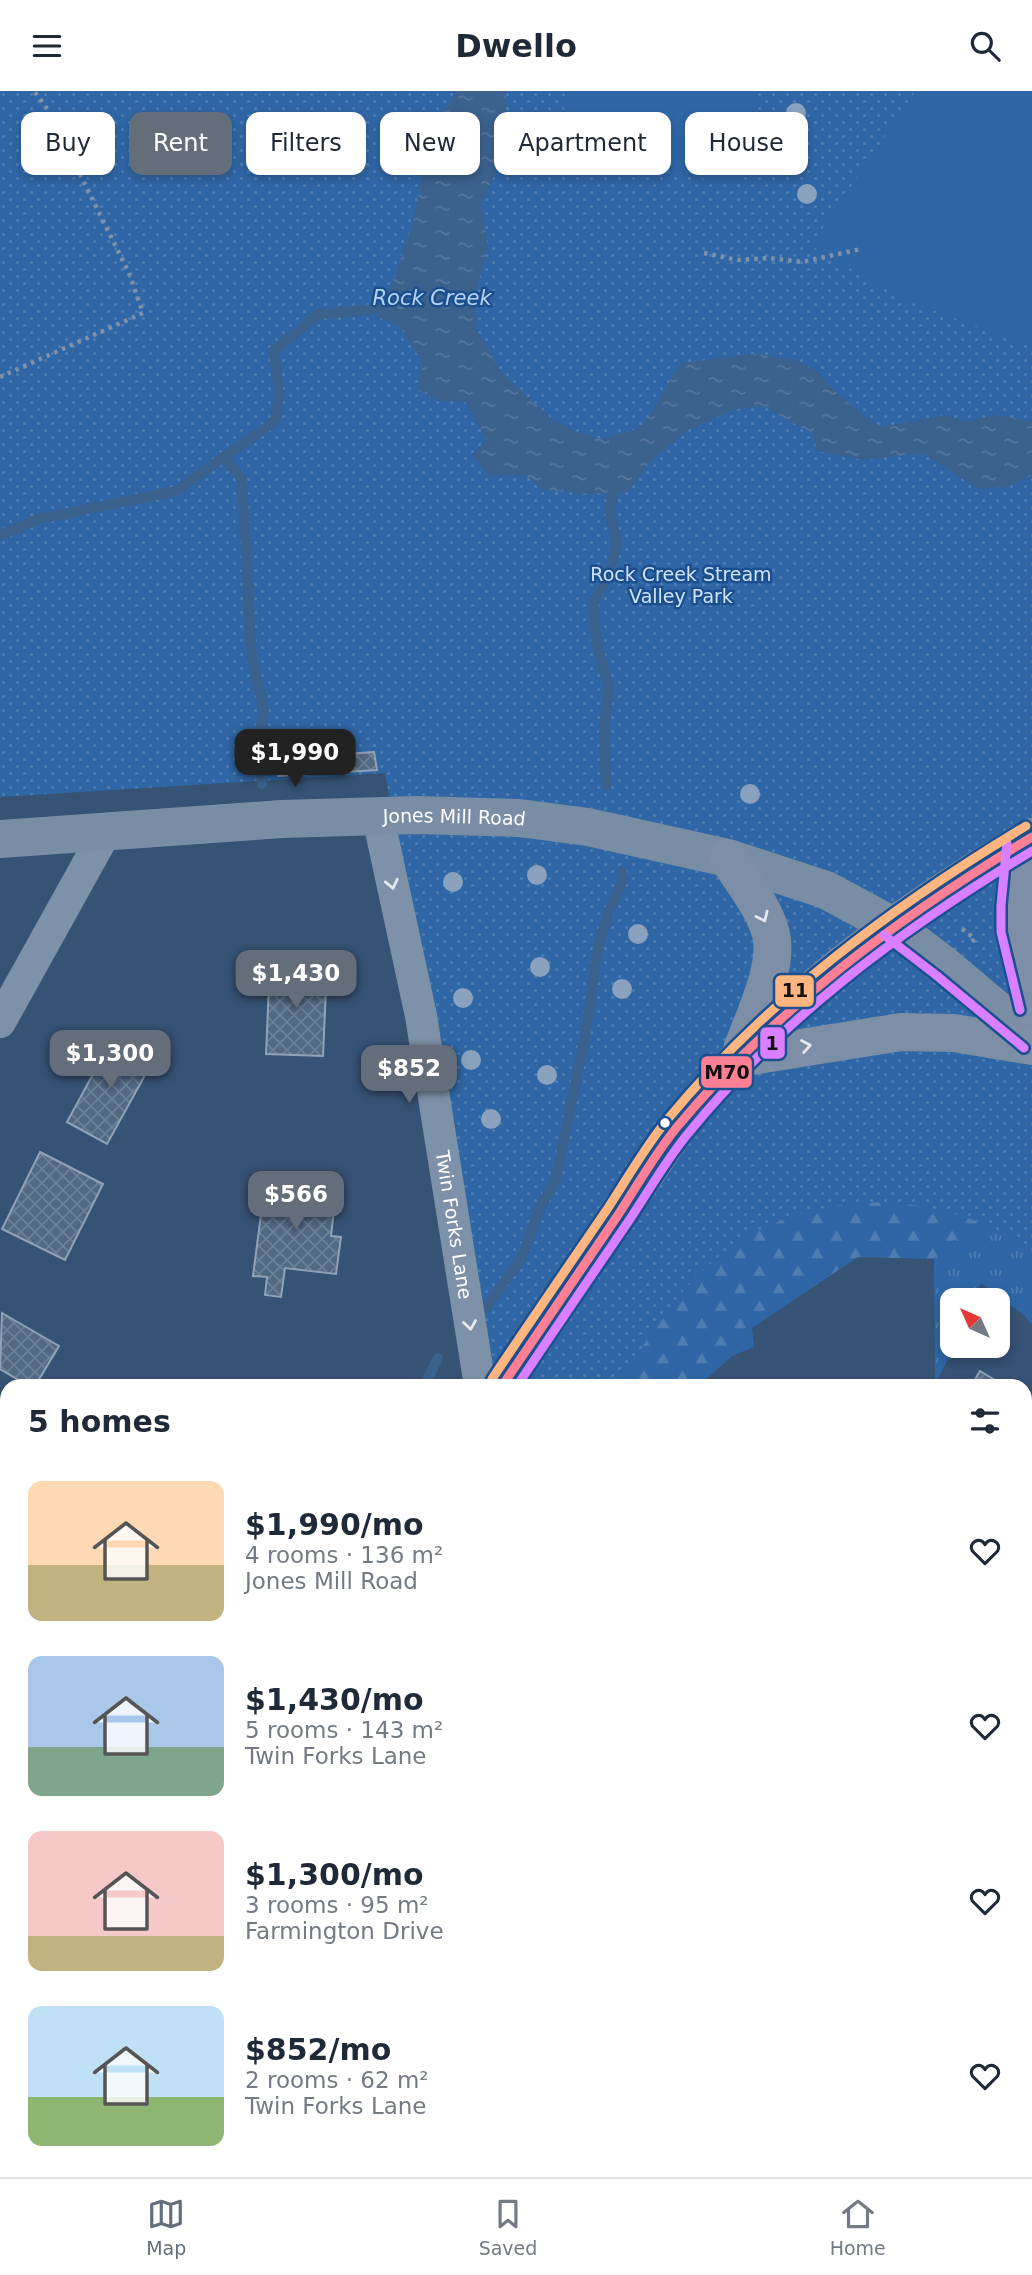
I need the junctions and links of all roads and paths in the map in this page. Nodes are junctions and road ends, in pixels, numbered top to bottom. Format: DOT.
graph roads {
  1 [pos="34,91"];
  2 [pos="861,249"];
  3 [pos="704,253"];
  4 [pos="0,377"];
  5 [pos="378,817"];
  6 [pos="106,833"];
  7 [pos="0,839"];
  8 [pos="1026,841"];
  9 [pos="728,858"];
  10 [pos="891,925"];
  11 [pos="1032,1007"];
  12 [pos="0,1023"];
  13 [pos="1032,1039"];
  14 [pos="1032,1046"];
  15 [pos="738,1058"];
  16 [pos="479,1379"];
  17 [pos="507,1379"];
  1 -- 4 [label="path"];
  2 -- 3 [label="path"];
  5 -- 6 [label="main road, Jones Mill Road"];
  5 -- 9 [label="main road, Jones Mill Road"];
  5 -- 16 [label="street, Twin Forks Lane, one-way"];
  6 -- 7 [label="main road, Jones Mill Road"];
  6 -- 12 [label="street"];
  8 -- 10 [label="main road"];
  8 -- 11 [label="main road"];
  9 -- 10 [label="main road, Jones Mill Road"];
  9 -- 15 [label="main road, one-way"];
  10 -- 13 [label="main road, Jones Mill Road"];
  10 -- 15 [label="main road"];
  15 -- 14 [label="main road, one-way"];
  15 -- 17 [label="main road"];
}
